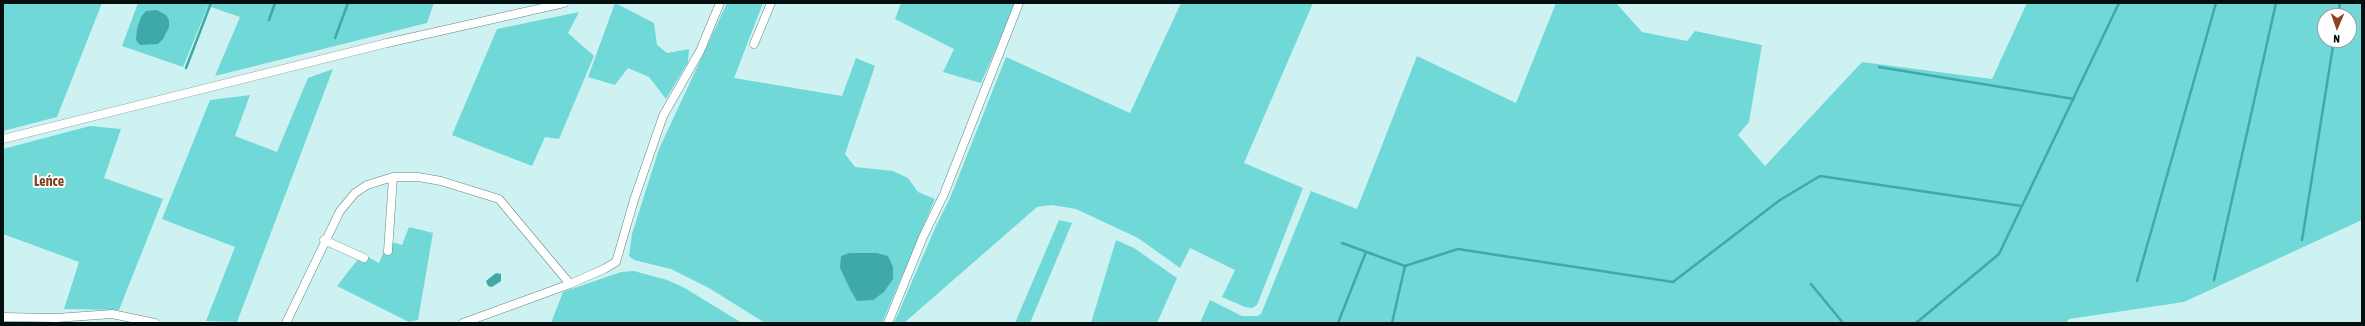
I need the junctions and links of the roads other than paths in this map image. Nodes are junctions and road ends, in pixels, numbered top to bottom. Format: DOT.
graph roads {
  1 [pos="564,3"];
  2 [pos="720,3"];
  3 [pos="771,3"];
  4 [pos="1019,3"];
  5 [pos="754,44"];
  6 [pos="3,139"];
  7 [pos="393,177"];
  8 [pos="324,240"];
  9 [pos="388,251"];
  10 [pos="364,258"];
  11 [pos="570,284"];
  12 [pos="3,318"];
  13 [pos="155,323"];
  14 [pos="286,323"];
  15 [pos="463,323"];
  16 [pos="888,323"];
  1 -- 6 [label="street"];
  2 -- 11 [label="street"];
  3 -- 5 [label="street"];
  4 -- 16 [label="street"];
  7 -- 8 [label="street"];
  7 -- 9 [label="street"];
  7 -- 11 [label="street"];
  8 -- 10 [label="street"];
  8 -- 14 [label="street"];
  11 -- 15 [label="street"];
  12 -- 13 [label="street"];
}
